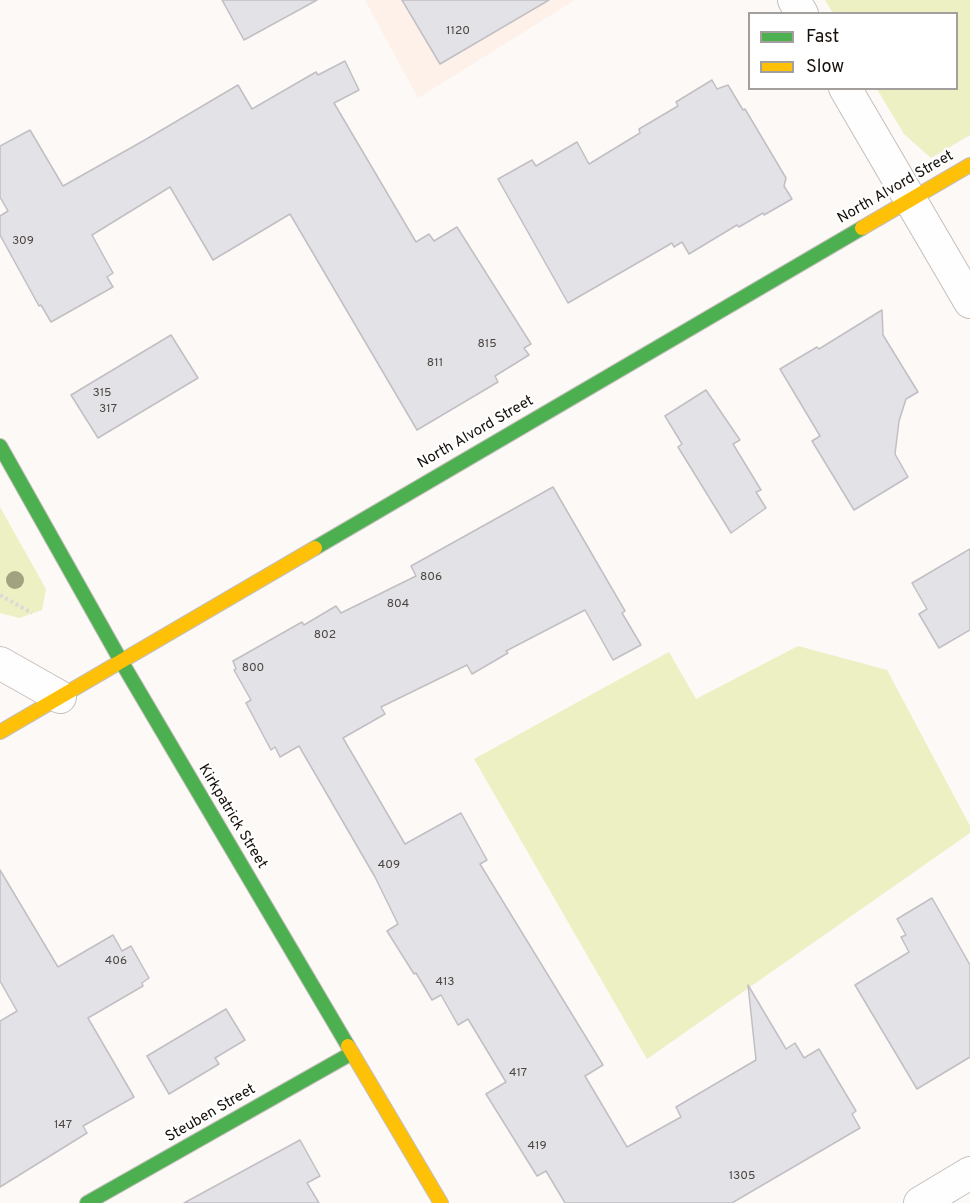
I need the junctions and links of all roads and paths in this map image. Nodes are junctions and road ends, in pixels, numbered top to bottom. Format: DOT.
graph roads {
  1 [pos="846,90"];
  2 [pos="970,165"];
  3 [pos="910,199"];
  4 [pos="970,302"];
  5 [pos="0,446"];
  6 [pos="0,595"];
  7 [pos="32,613"];
  8 [pos="121,661"];
  9 [pos="0,663"];
  10 [pos="60,697"];
  11 [pos="0,732"];
  12 [pos="352,1053"];
  13 [pos="970,1173"];
  14 [pos="87,1203"];
  15 [pos="441,1203"];
  16 [pos="920,1203"];
  1 -- 3 [label="street"];
  2 -- 3 [label="street, North Alvord Street"];
  3 -- 4 [label="street"];
  3 -- 8 [label="street, North Alvord Street"];
  5 -- 8 [label="street, Kirkpatrick Street"];
  6 -- 7 [label="path"];
  8 -- 10 [label="street, North Alvord Street"];
  8 -- 12 [label="street, Kirkpatrick Street"];
  9 -- 10 [label="street"];
  10 -- 11 [label="street, North Alvord Street"];
  12 -- 14 [label="street, Steuben Street"];
  12 -- 15 [label="street, Kirkpatrick Street"];
  13 -- 16 [label="street"];
}
